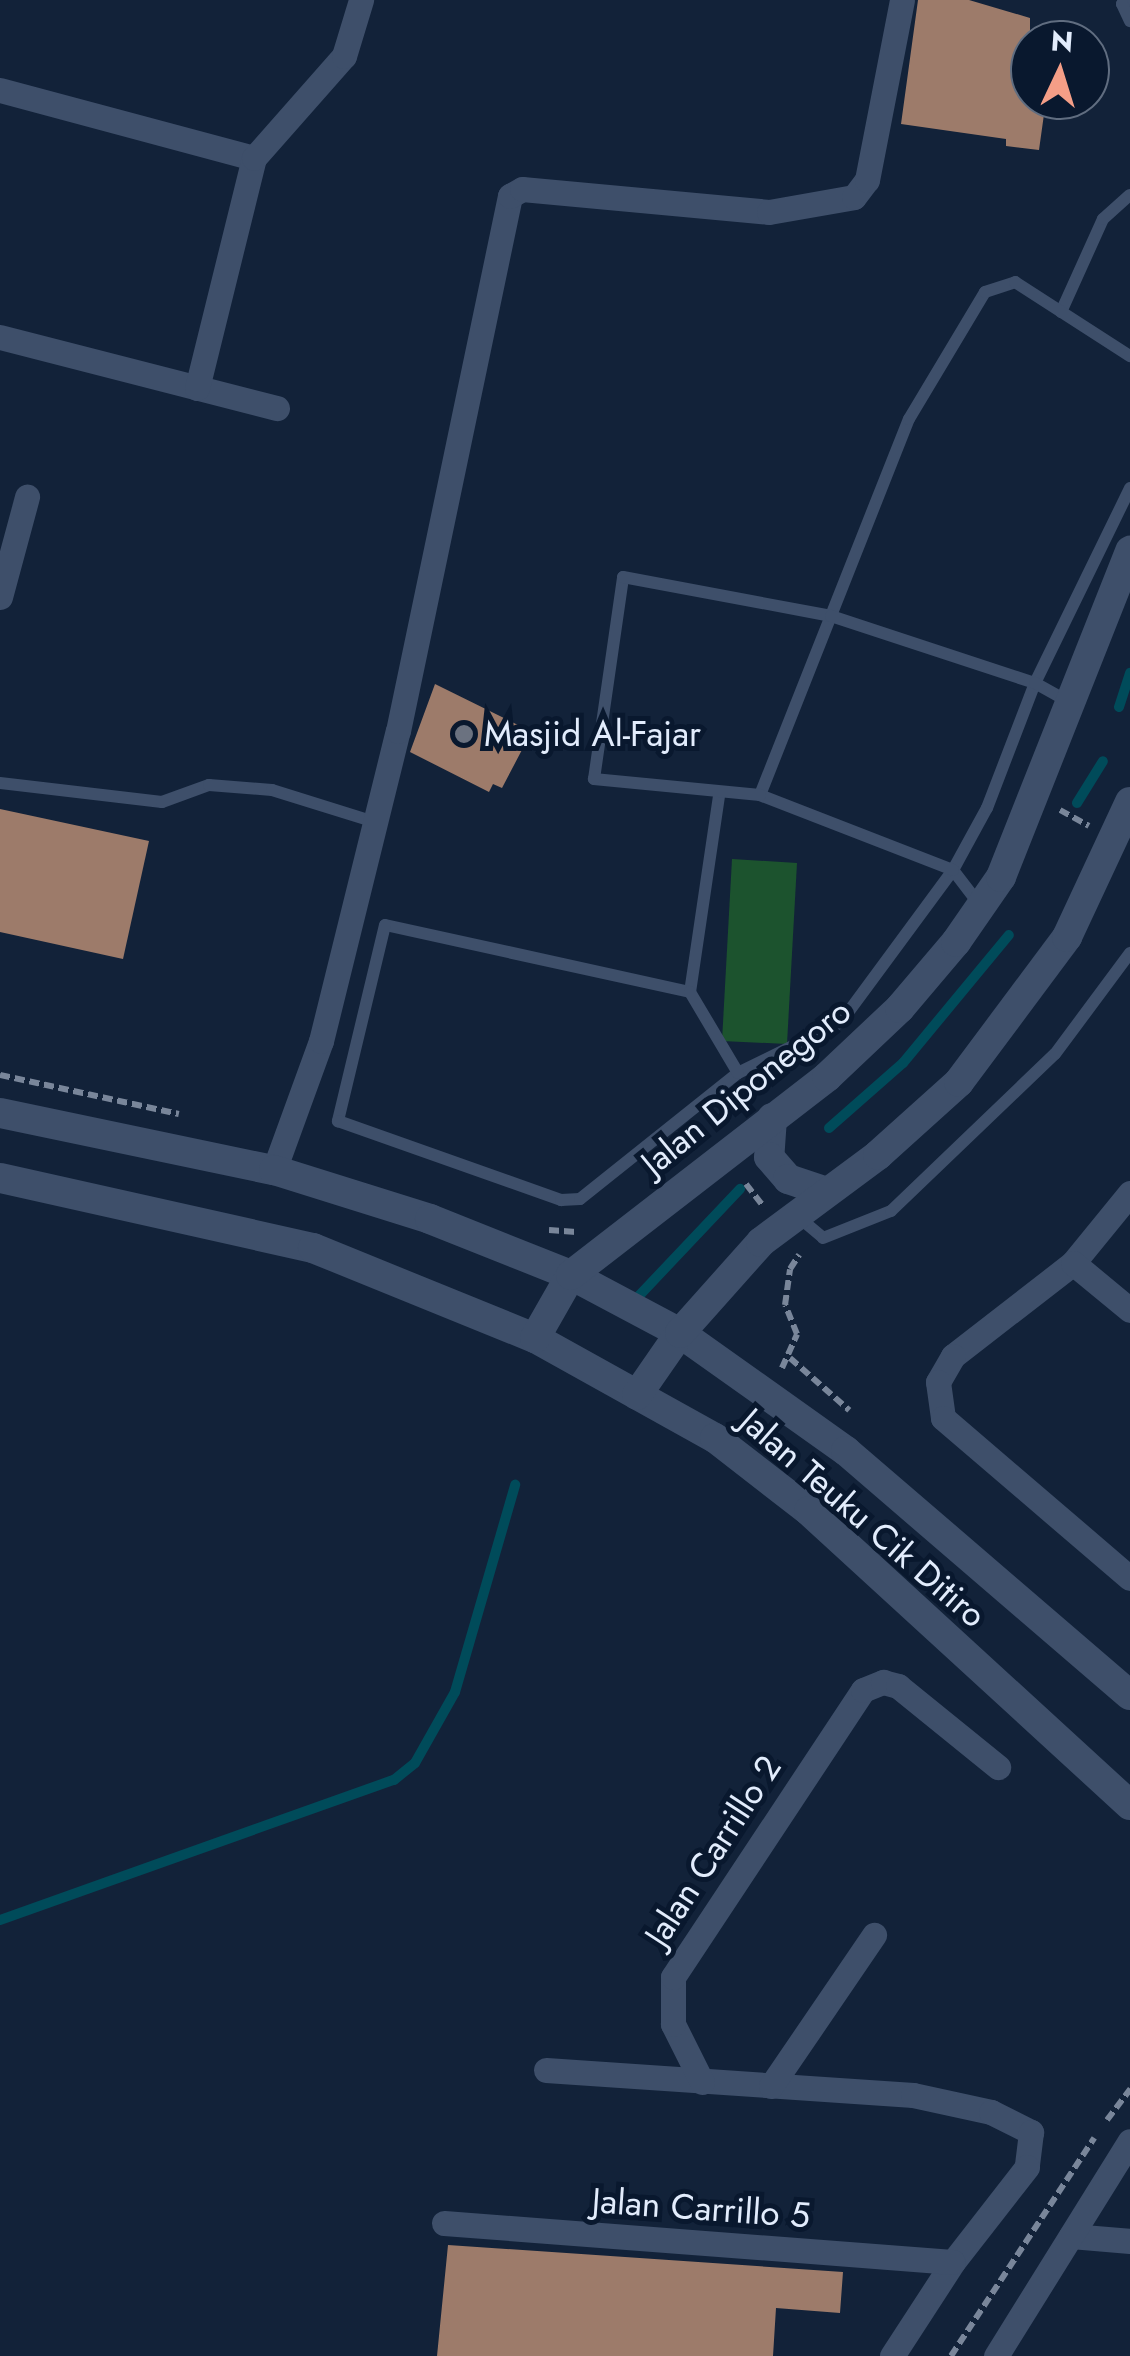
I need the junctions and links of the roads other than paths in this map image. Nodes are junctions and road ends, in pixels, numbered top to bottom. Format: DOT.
graph roads {
  1 [pos="362,0"];
  2 [pos="902,0"];
  3 [pos="1130,0"];
  4 [pos="1130,22"];
  5 [pos="0,90"];
  6 [pos="254,158"];
  7 [pos="1130,195"];
  8 [pos="1061,312"];
  9 [pos="0,337"];
  10 [pos="1130,356"];
  11 [pos="197,388"];
  12 [pos="277,408"];
  13 [pos="1130,488"];
  14 [pos="27,497"];
  15 [pos="1130,551"];
  16 [pos="0,596"];
  17 [pos="831,616"];
  18 [pos="1035,683"];
  19 [pos="1072,703"];
  20 [pos="0,783"];
  21 [pos="760,794"];
  22 [pos="718,796"];
  23 [pos="1130,802"];
  24 [pos="375,822"];
  25 [pos="953,870"];
  26 [pos="981,906"];
  27 [pos="1130,953"];
  28 [pos="690,992"];
  29 [pos="738,1074"];
  30 [pos="0,1113"];
  31 [pos="772,1118"];
  32 [pos="274,1170"];
  33 [pos="0,1178"];
  34 [pos="827,1192"];
  35 [pos="1130,1193"];
  36 [pos="787,1220"];
  37 [pos="1074,1263"];
  38 [pos="572,1275"];
  39 [pos="1130,1310"];
  40 [pos="680,1333"];
  41 [pos="535,1338"];
  42 [pos="637,1395"];
  43 [pos="1130,1578"];
  44 [pos="1130,1695"];
  45 [pos="998,1767"];
  46 [pos="1130,1805"];
  47 [pos="874,1935"];
  48 [pos="546,2070"];
  49 [pos="702,2082"];
  50 [pos="771,2086"];
  51 [pos="1130,2141"];
  52 [pos="444,2223"];
  53 [pos="1071,2236"];
  54 [pos="1130,2241"];
  55 [pos="953,2262"];
  56 [pos="892,2356"];
  57 [pos="996,2356"];
  1 -- 6 [label="street"];
  2 -- 24 [label="street"];
  3 -- 4 [label="lane"];
  5 -- 6 [label="street"];
  6 -- 11 [label="street"];
  7 -- 8 [label="lane"];
  8 -- 10 [label="lane"];
  8 -- 17 [label="lane"];
  9 -- 11 [label="street"];
  11 -- 12 [label="street"];
  13 -- 18 [label="lane"];
  14 -- 16 [label="street"];
  15 -- 19 [label="main road, Jalan Diponegoro"];
  17 -- 18 [label="lane"];
  17 -- 21 [label="lane"];
  17 -- 22 [label="lane"];
  18 -- 19 [label="lane"];
  18 -- 25 [label="lane"];
  19 -- 26 [label="main road, Jalan Diponegoro"];
  20 -- 24 [label="lane"];
  21 -- 22 [label="lane"];
  21 -- 25 [label="lane"];
  22 -- 28 [label="lane"];
  23 -- 34 [label="main road"];
  24 -- 32 [label="street"];
  25 -- 26 [label="lane"];
  25 -- 29 [label="lane"];
  26 -- 31 [label="main road, Jalan Diponegoro"];
  27 -- 36 [label="lane"];
  28 -- 29 [label="lane"];
  28 -- 29 [label="lane"];
  30 -- 32 [label="main road, Jalan Teuku Cik Ditiro"];
  31 -- 34 [label="main road"];
  31 -- 38 [label="main road, Jalan Diponegoro"];
  32 -- 38 [label="main road, Jalan Teuku Cik Ditiro"];
  33 -- 41 [label="main road, Jalan Teuku Cik Ditiro"];
  34 -- 36 [label="main road"];
  35 -- 37 [label="street"];
  36 -- 40 [label="main road"];
  37 -- 39 [label="street"];
  37 -- 43 [label="street"];
  38 -- 40 [label="main road, Jalan Teuku Cik Ditiro"];
  38 -- 41 [label="main road, Jalan Diponegoro"];
  40 -- 42 [label="main road"];
  40 -- 44 [label="main road, Jalan Teuku Cik Ditiro"];
  41 -- 42 [label="main road, Jalan Teuku Cik Ditiro"];
  42 -- 46 [label="main road, Jalan Teuku Cik Ditiro"];
  45 -- 49 [label="street, Jalan Carrillo 2"];
  47 -- 50 [label="street"];
  48 -- 49 [label="street"];
  49 -- 50 [label="street"];
  50 -- 55 [label="street"];
  51 -- 53 [label="street"];
  52 -- 55 [label="street, Jalan Carrillo 5"];
  53 -- 54 [label="street"];
  53 -- 57 [label="street"];
  55 -- 56 [label="street"];
}
